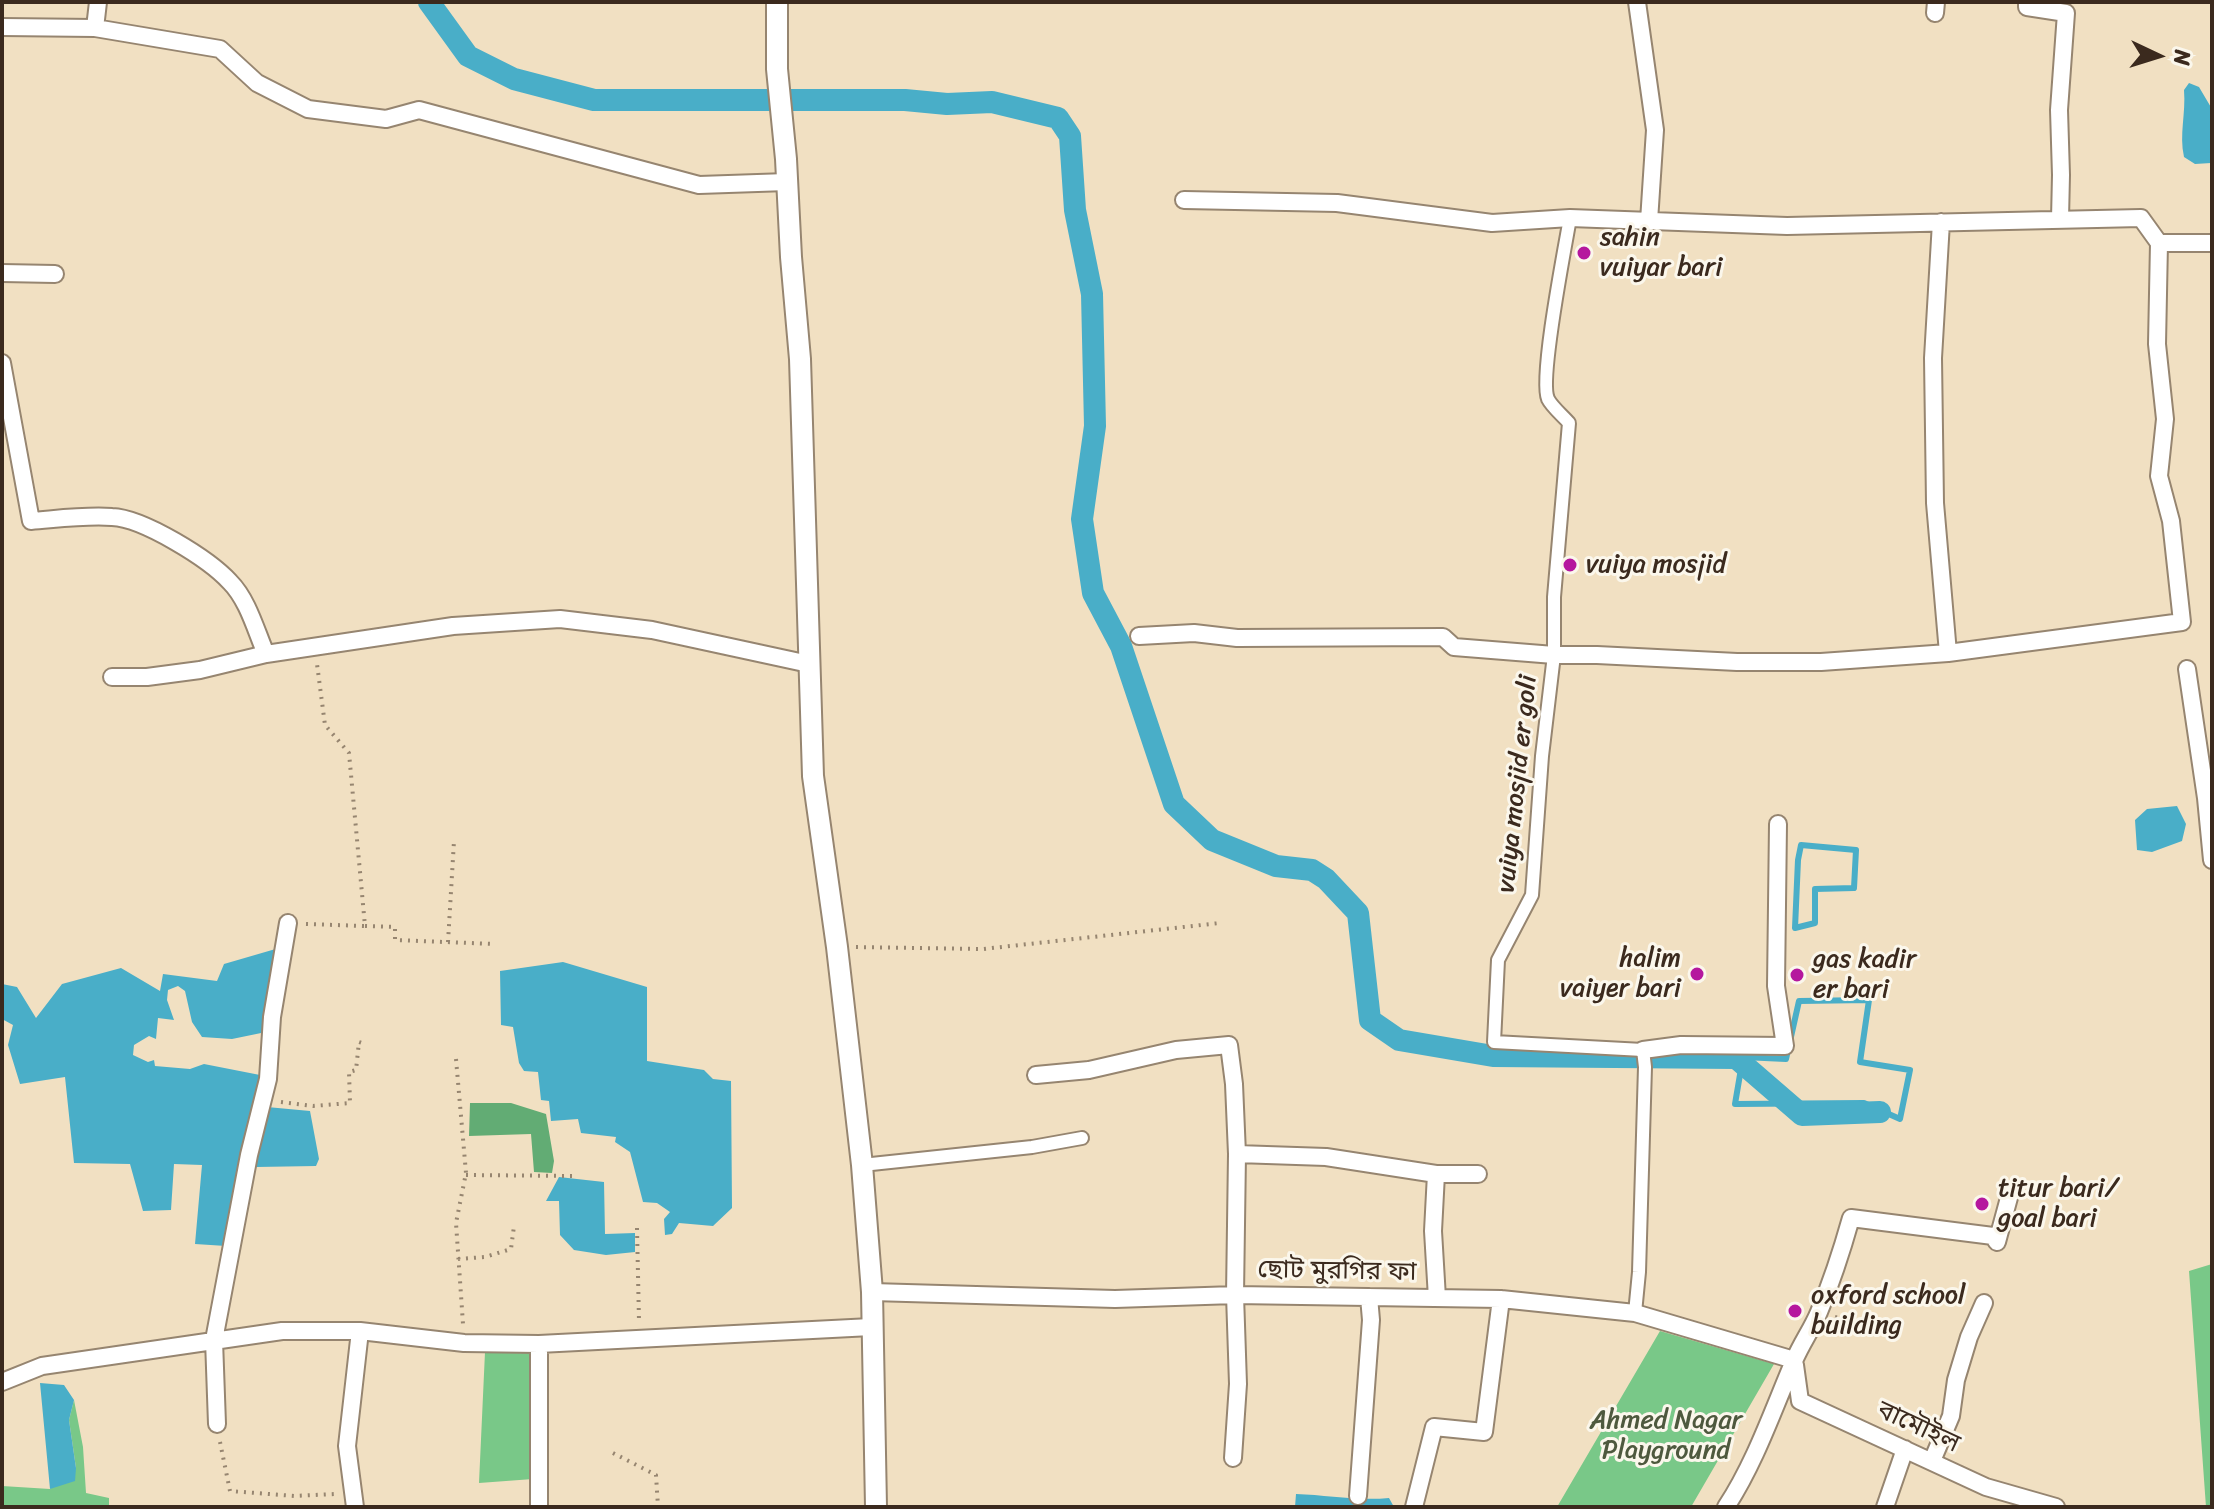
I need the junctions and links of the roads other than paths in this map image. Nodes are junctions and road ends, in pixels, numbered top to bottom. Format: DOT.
graph roads {
  1 [pos="98,2"];
  2 [pos="777,2"];
  3 [pos="1637,2"];
  4 [pos="2027,2"];
  5 [pos="2,27"];
  6 [pos="95,28"];
  7 [pos="787,182"];
  8 [pos="1184,200"];
  9 [pos="1570,218"];
  10 [pos="2060,219"];
  11 [pos="1649,221"];
  12 [pos="1941,222"];
  13 [pos="2159,243"];
  14 [pos="2212,243"];
  15 [pos="2,273"];
  16 [pos="55,274"];
  17 [pos="2,363"];
  18 [pos="1139,636"];
  19 [pos="1948,653"];
  20 [pos="266,654"];
  21 [pos="1554,655"];
  22 [pos="809,664"];
  23 [pos="2187,669"];
  24 [pos="112,677"];
  25 [pos="2209,797"];
  26 [pos="1778,824"];
  27 [pos="2212,860"];
  28 [pos="288,923"];
  29 [pos="1643,1050"];
  30 [pos="1036,1075"];
  31 [pos="1082,1138"];
  32 [pos="1237,1154"];
  33 [pos="862,1165"];
  34 [pos="1436,1174"];
  35 [pos="1478,1174"];
  36 [pos="2010,1194"];
  37 [pos="872,1292"];
  38 [pos="1235,1295"];
  39 [pos="1369,1297"];
  40 [pos="1437,1298"];
  41 [pos="1501,1299"];
  42 [pos="1984,1303"];
  43 [pos="1635,1313"];
  44 [pos="871,1327"];
  45 [pos="360,1331"];
  46 [pos="214,1340"];
  47 [pos="539,1344"];
  48 [pos="1794,1360"];
  49 [pos="2,1382"];
  50 [pos="217,1424"];
  51 [pos="1905,1449"];
  52 [pos="1233,1458"];
  53 [pos="1932,1461"];
  54 [pos="1358,1496"];
  55 [pos="354,1500"];
  56 [pos="539,1507"];
  57 [pos="876,1507"];
  58 [pos="1414,1507"];
  59 [pos="1726,1507"];
  60 [pos="1885,1507"];
  61 [pos="2056,1507"];
  1 -- 6 [label="street"];
  2 -- 7 [label="street"];
  3 -- 11 [label="street"];
  4 -- 10 [label="street"];
  5 -- 6 [label="street"];
  6 -- 7 [label="street"];
  7 -- 22 [label="street"];
  8 -- 9 [label="street"];
  9 -- 11 [label="street"];
  9 -- 21 [label="street, vuiya mosjid er goli"];
  10 -- 12 [label="street"];
  10 -- 13 [label="street"];
  11 -- 12 [label="street"];
  12 -- 19 [label="street"];
  13 -- 14 [label="street"];
  13 -- 19 [label="street"];
  15 -- 16 [label="street"];
  17 -- 20 [label="street"];
  18 -- 21 [label="street"];
  19 -- 21 [label="street"];
  20 -- 22 [label="street"];
  20 -- 24 [label="street"];
  21 -- 29 [label="street, vuiya mosjid er goli"];
  22 -- 33 [label="street"];
  23 -- 25 [label="street"];
  25 -- 27 [label="street"];
  26 -- 29 [label="street"];
  28 -- 46 [label="street"];
  29 -- 43 [label="street"];
  30 -- 32 [label="street"];
  31 -- 33 [label="street"];
  32 -- 34 [label="street"];
  32 -- 38 [label="street"];
  33 -- 37 [label="street"];
  34 -- 35 [label="street"];
  34 -- 40 [label="street"];
  36 -- 48 [label="street"];
  37 -- 38 [label="street, ছোট মুরগির ফা"];
  37 -- 44 [label="street"];
  38 -- 39 [label="street, ছোট মুরগির ফা"];
  38 -- 52 [label="street"];
  39 -- 40 [label="street, ছোট মুরগির ফা"];
  39 -- 54 [label="street"];
  40 -- 41 [label="street, ছোট মুরগির ফা"];
  41 -- 43 [label="street, ছোট মুরগির ফা"];
  41 -- 58 [label="street"];
  42 -- 53 [label="street"];
  43 -- 48 [label="street, ছোট মুরগির ফা"];
  44 -- 47 [label="street"];
  44 -- 57 [label="street"];
  45 -- 46 [label="street"];
  45 -- 47 [label="street"];
  45 -- 55 [label="street"];
  46 -- 49 [label="street"];
  46 -- 50 [label="street"];
  47 -- 56 [label="street"];
  48 -- 51 [label="street, বামৌইল"];
  48 -- 59 [label="street"];
  51 -- 53 [label="street, বামৌইল"];
  51 -- 60 [label="street"];
  53 -- 61 [label="street, বামৌইল"];
}
